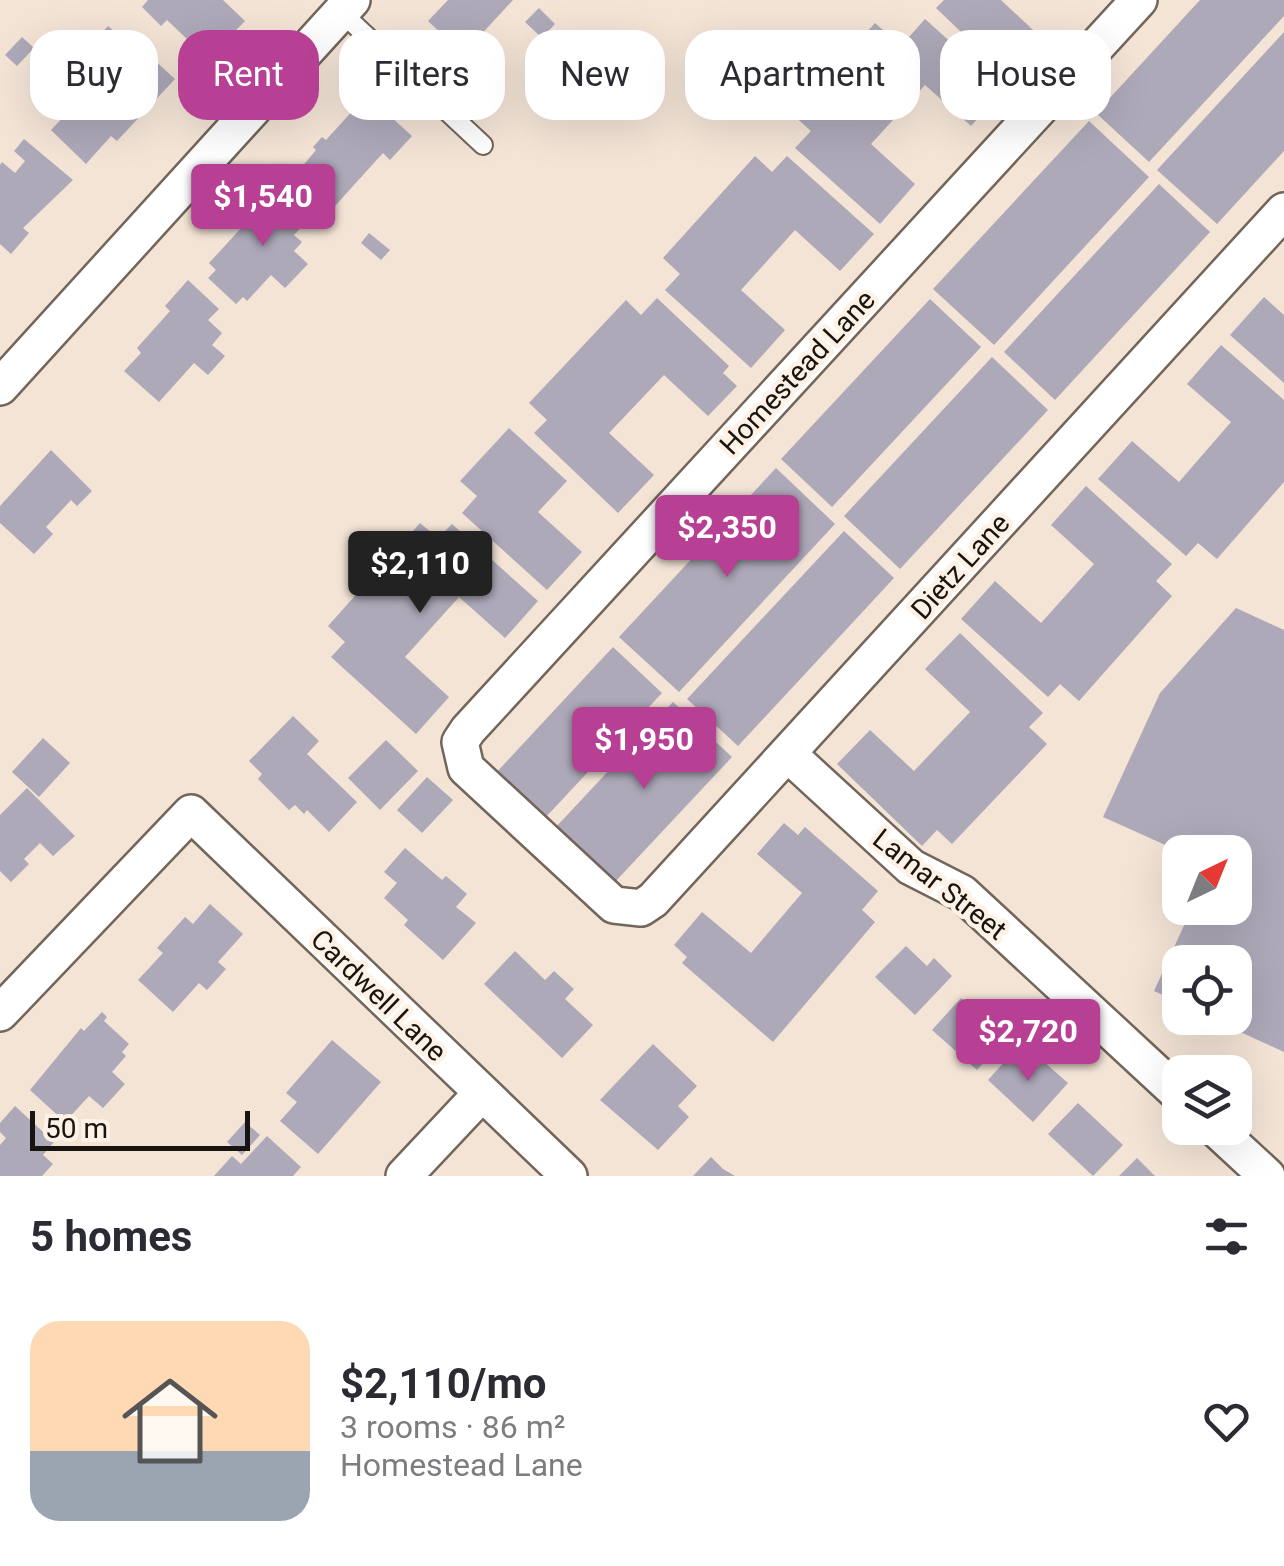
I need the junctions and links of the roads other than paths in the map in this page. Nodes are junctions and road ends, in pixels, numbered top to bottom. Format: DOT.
graph roads {
  1 [pos="1138,0"];
  2 [pos="341,4"];
  3 [pos="483,144"];
  4 [pos="1284,211"];
  5 [pos="7,365"];
  6 [pos="788,754"];
  7 [pos="630,908"];
  8 [pos="0,1013"];
  9 [pos="1162,1078"];
  10 [pos="481,1094"];
  11 [pos="1234,1145"];
  12 [pos="404,1176"];
  13 [pos="569,1176"];
  14 [pos="1268,1176"];
  1 -- 7 [label="street, Homestead Lane"];
  2 -- 3 [label="lane"];
  2 -- 5 [label="street"];
  4 -- 6 [label="street, Dietz Lane"];
  6 -- 7 [label="street, Dietz Lane"];
  6 -- 9 [label="street, Lamar Street"];
  8 -- 10 [label="street, Cardwell Lane"];
  10 -- 12 [label="street"];
  10 -- 13 [label="street, Cardwell Lane"];
  11 -- 14 [label="street"];
}
